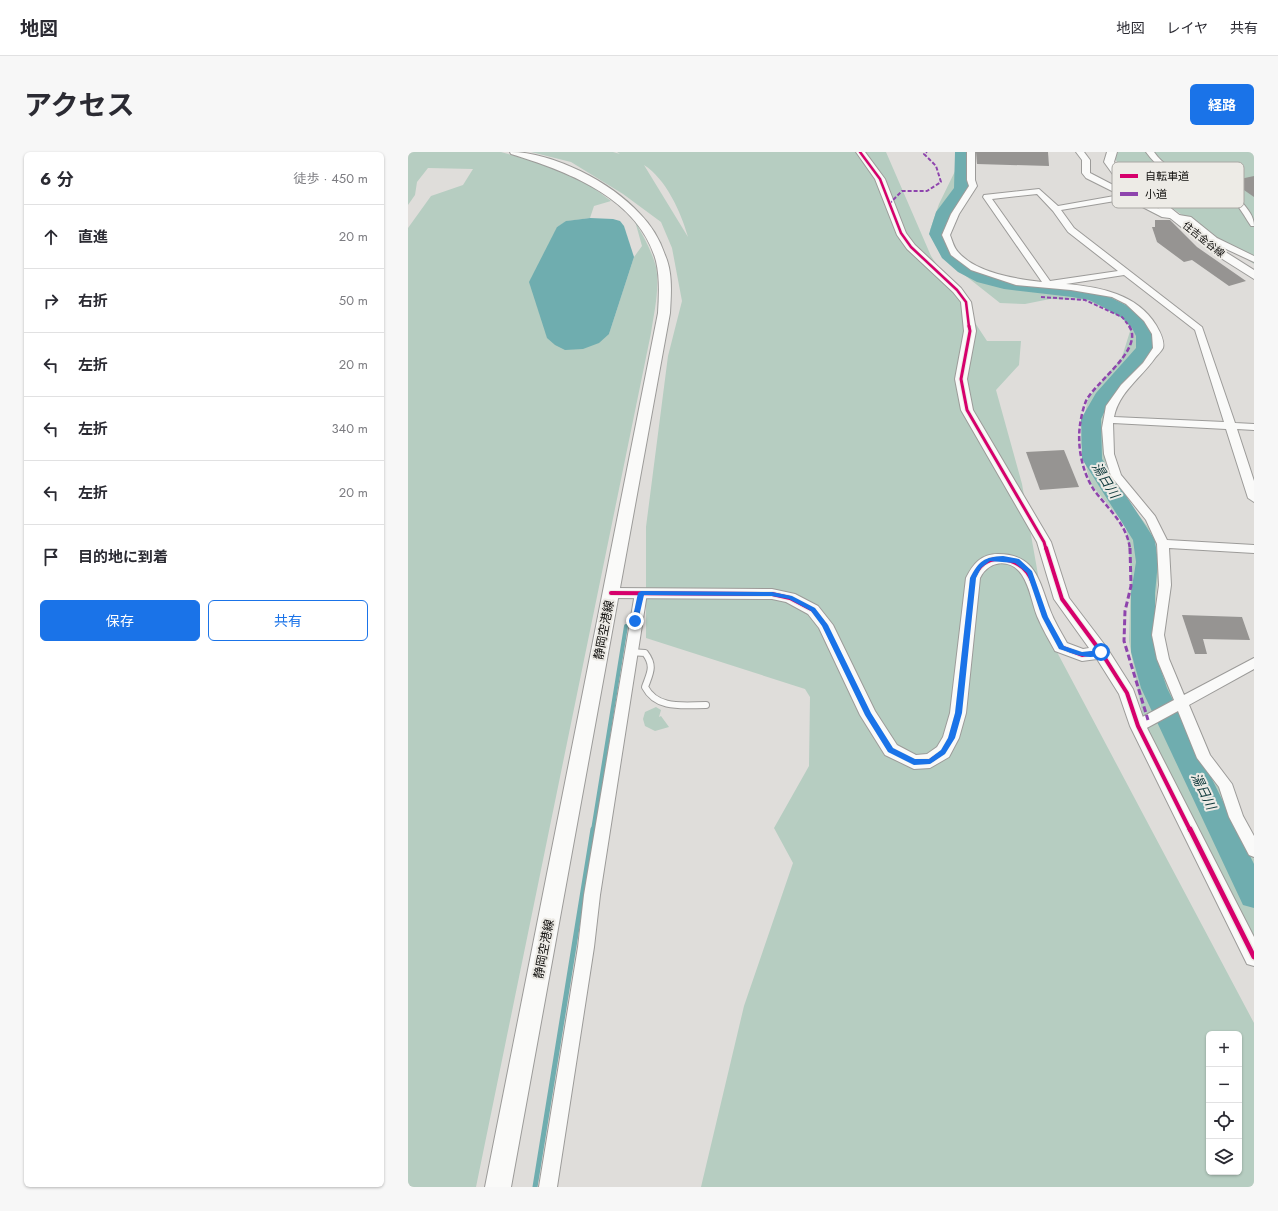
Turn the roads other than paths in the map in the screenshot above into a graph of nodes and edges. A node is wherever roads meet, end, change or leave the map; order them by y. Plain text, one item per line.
1 (515, 152) edge
2 (860, 152) edge
3 (971, 152) edge
4 (1080, 152) edge
5 (1112, 152) edge
6 (1150, 152) edge
7 (1156, 162) edge
8 (1112, 166) edge
9 (1112, 188) edge
10 (1112, 199) edge
11 (1153, 208) edge
12 (1164, 208) edge
13 (1241, 208) edge
14 (1056, 209) junction
15 (1174, 215) junction
16 (1254, 224) edge
17 (1254, 259) edge
18 (1126, 272) junction
19 (1254, 275) edge
20 (1048, 284) junction
21 (1108, 420) junction
22 (1230, 426) junction
23 (1254, 427) edge
24 (1254, 498) edge
25 (1163, 544) junction
26 (1254, 549) edge
27 (611, 593) junction
28 (641, 593) junction
29 (630, 652) junction
30 (1101, 652) junction
31 (1254, 663) edge
32 (1182, 702) junction
33 (706, 705) dead end
34 (1138, 726) junction
35 (1254, 850) edge
36 (1254, 957) edge
37 (498, 1187) edge
38 (548, 1187) edge

1 - 27 main road, 静岡空港線
2 - 30 street
3 - 20 street
4 - 9 street
5 - 8 main road, 住吉金谷線
6 - 7 street
10 - 14 street
11 - 15 street
12 - 15 main road, 住吉金谷線
13 - 16 street
14 - 18 street
14 - 20 street
15 - 17 street
15 - 19 main road, 住吉金谷線
18 - 20 street
18 - 22 street
20 - 21 street
21 - 22 street
21 - 25 street
22 - 23 street
22 - 24 street
25 - 26 street
25 - 32 street
27 - 28 street
27 - 37 main road, 静岡空港線
28 - 29 street
28 - 30 street
29 - 33 lane
29 - 38 street
30 - 34 street
31 - 32 street
32 - 34 street
32 - 35 street
34 - 36 street

